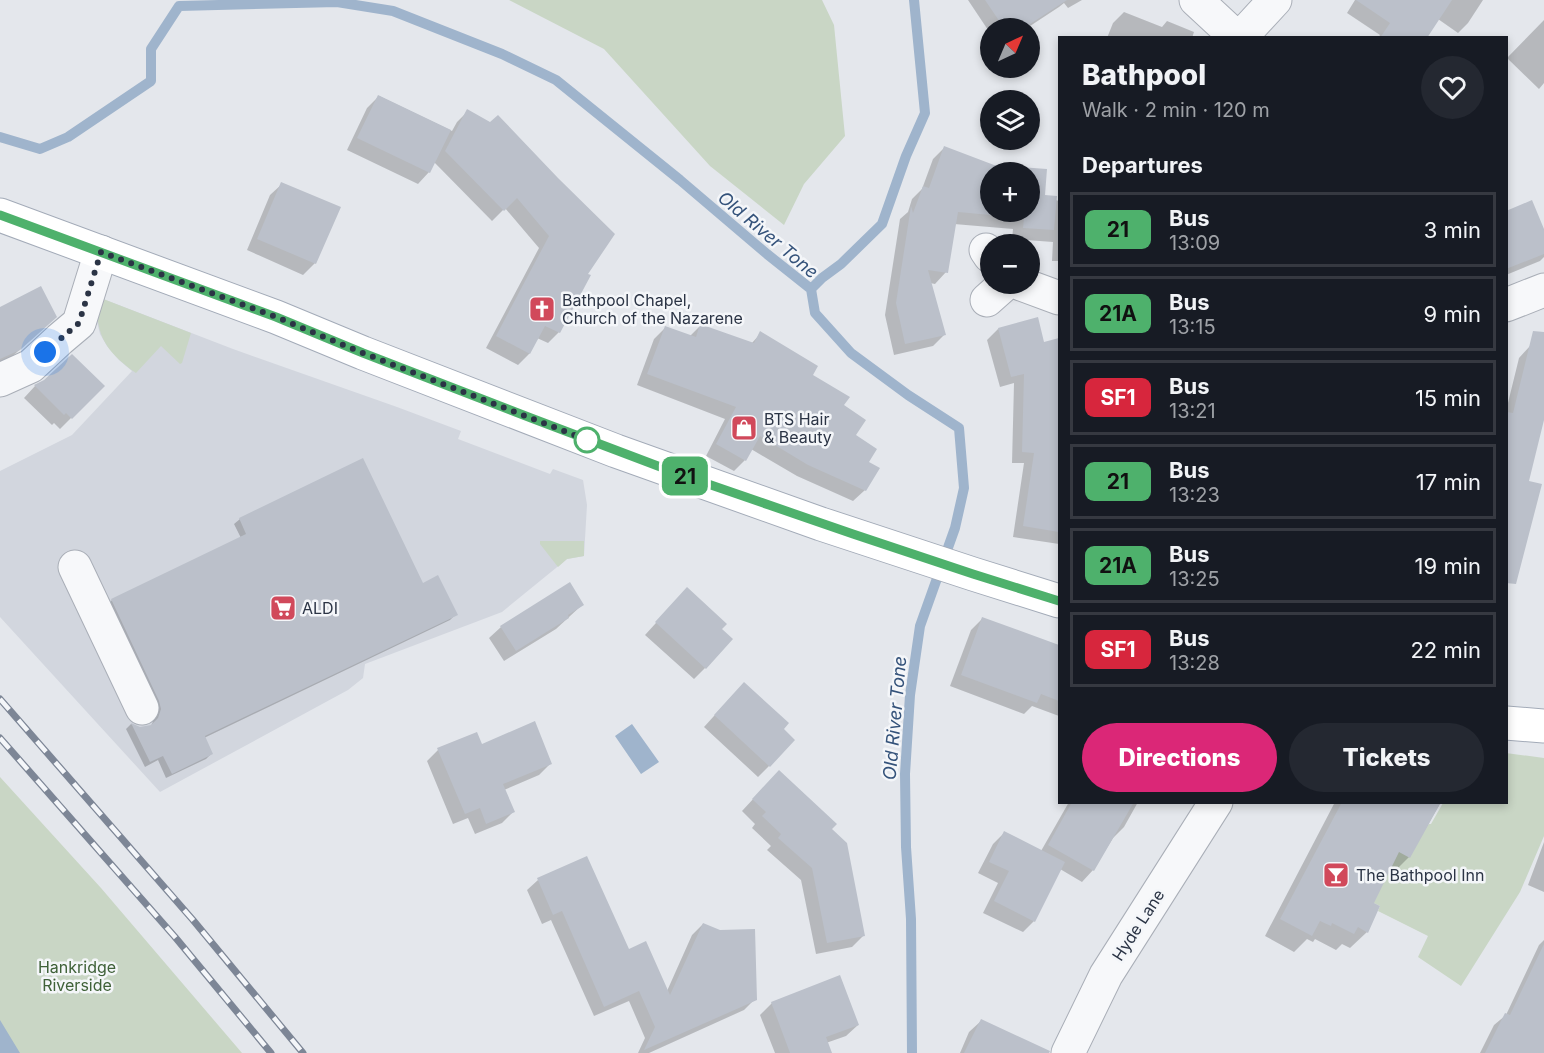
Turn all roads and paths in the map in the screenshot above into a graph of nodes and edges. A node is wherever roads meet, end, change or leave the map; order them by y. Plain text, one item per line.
1 (1196, 0) edge
2 (1275, 0) edge
3 (1237, 36) edge
4 (1241, 36) edge
5 (0, 215) edge
6 (101, 252) junction
7 (1544, 290) edge
8 (1040, 291) edge
9 (1058, 298) edge
10 (1508, 304) edge
11 (0, 380) edge
12 (75, 567) dead end
13 (1058, 601) edge
14 (142, 708) dead end
15 (1508, 723) edge
16 (1544, 726) edge
17 (1215, 804) edge
18 (1068, 1053) edge

1 - 3 street
2 - 4 street
5 - 6 main road
6 - 11 street
6 - 13 main road
7 - 10 street
8 - 9 street
12 - 14 street
15 - 16 main road
17 - 18 street, Hyde Lane

